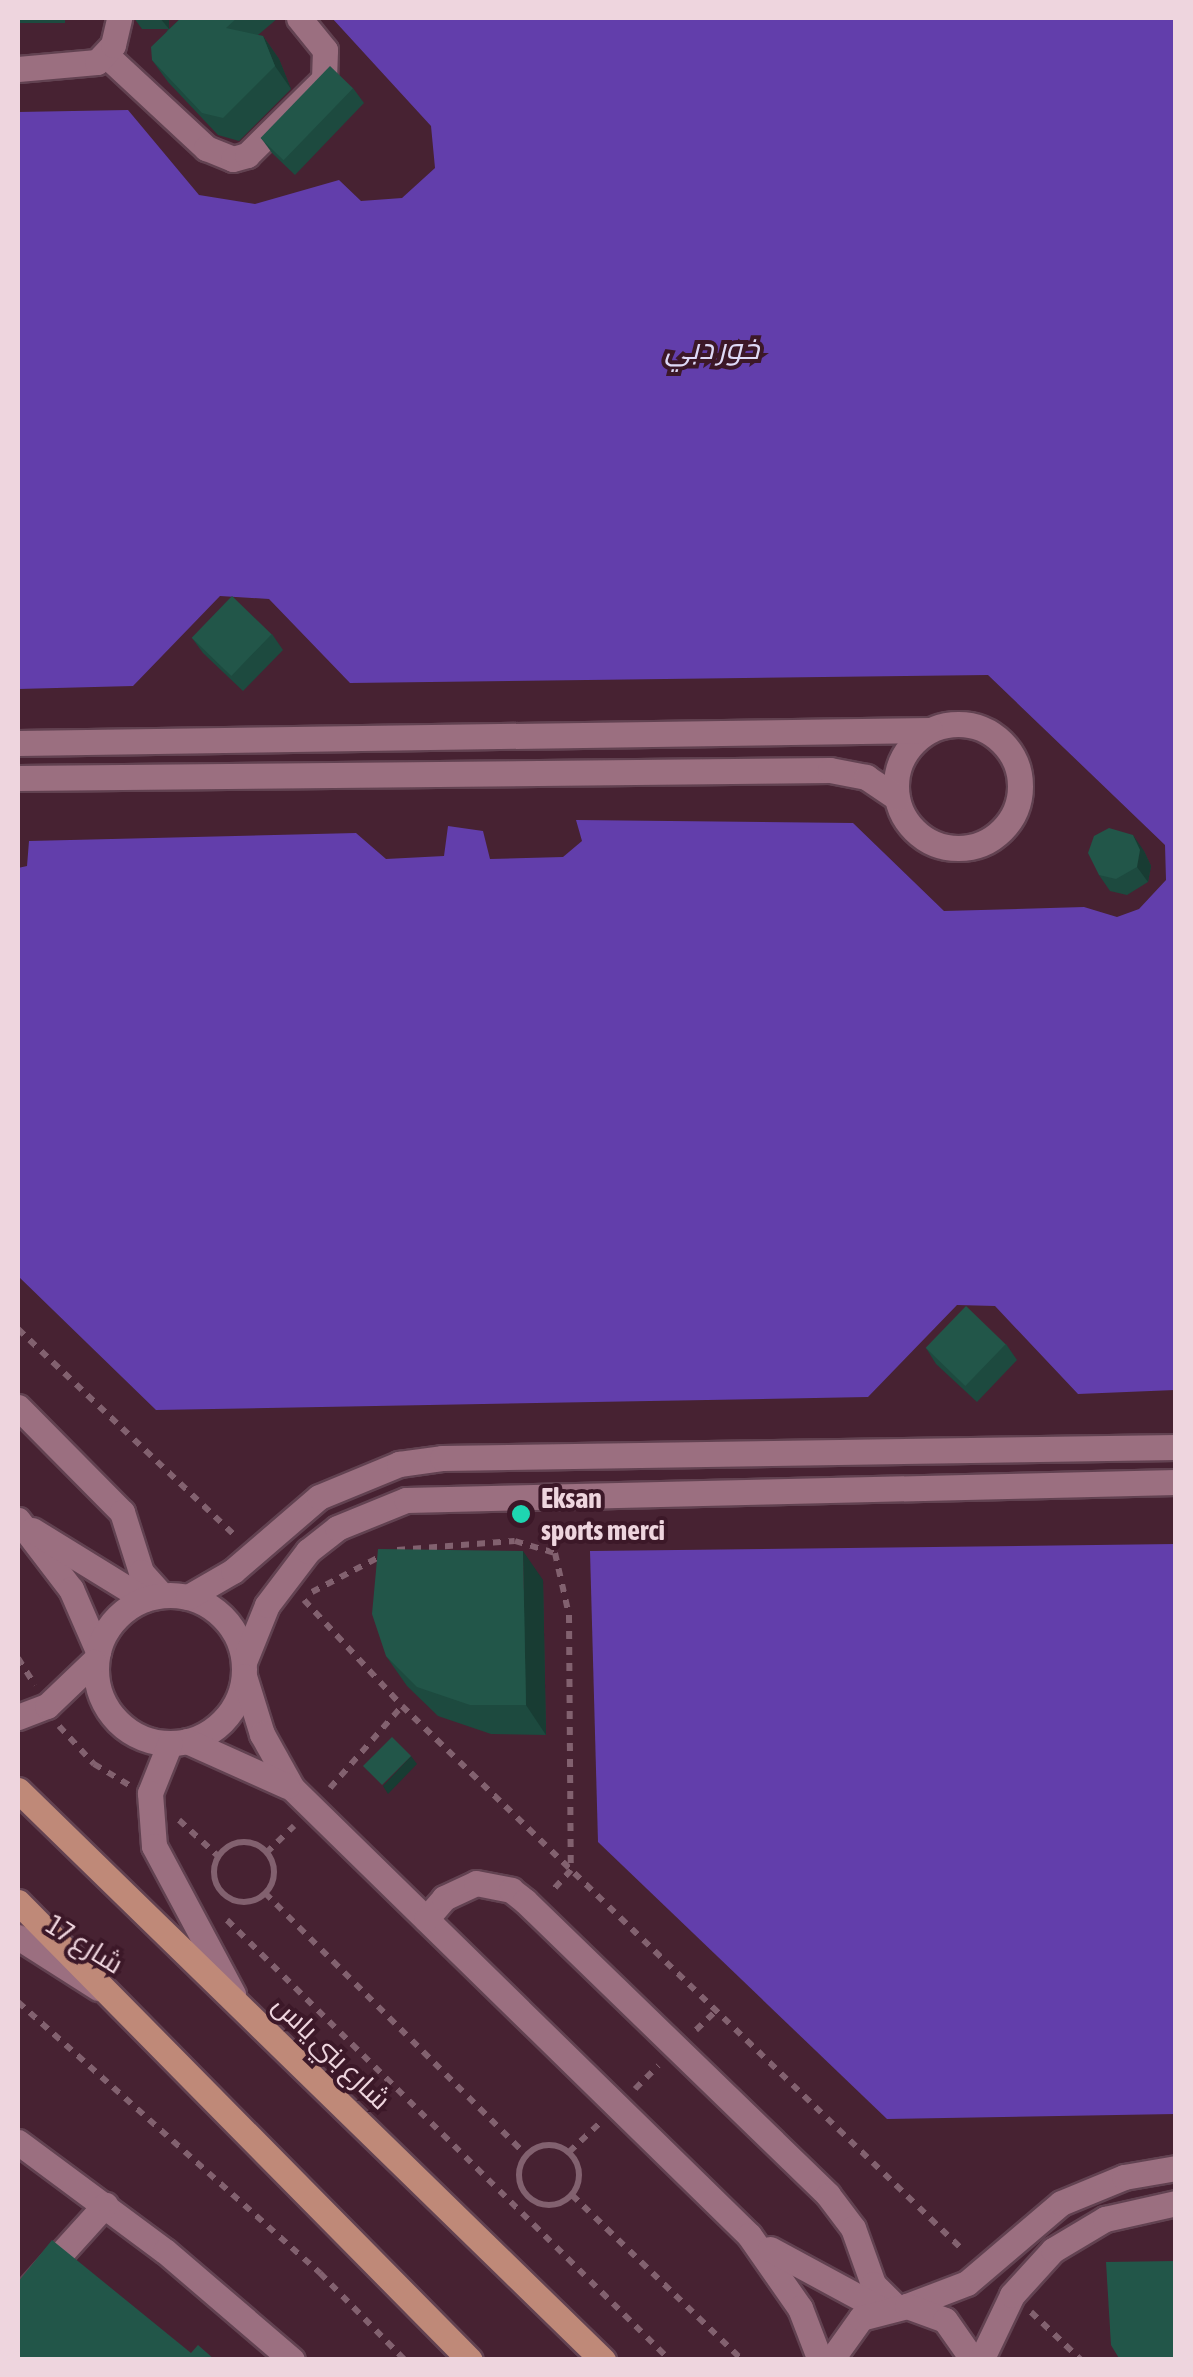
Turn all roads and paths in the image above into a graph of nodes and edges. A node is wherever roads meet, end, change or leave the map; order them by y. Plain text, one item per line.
1 (119, 18) edge
2 (299, 18) edge
3 (106, 54) junction
4 (18, 69) edge
5 (930, 730) junction
6 (246, 739) junction
7 (18, 742) edge
8 (248, 776) junction
9 (18, 778) edge
10 (896, 798) junction
11 (18, 1329) edge
12 (18, 1407) edge
13 (1176, 1447) edge
14 (983, 1450) junction
15 (1176, 1482) edge
16 (983, 1484) junction
17 (20, 1522) edge
18 (254, 1554) junction
19 (293, 1588) junction
20 (165, 1597) junction
21 (95, 1657) junction
22 (18, 1658) edge
23 (244, 1669) junction
24 (47, 1706) junction
25 (402, 1706) junction
26 (18, 1717) edge
27 (179, 1742) junction
28 (292, 1788) junction
29 (18, 1790) edge
30 (150, 1793) junction
31 (312, 1808) junction
32 (266, 1853) junction
33 (218, 1856) junction
34 (571, 1870) junction
35 (266, 1893) junction
36 (225, 1896) junction
37 (18, 1902) edge
38 (534, 1910) junction
39 (426, 1919) junction
40 (18, 1938) edge
41 (18, 2002) edge
42 (122, 2002) junction
43 (238, 2002) junction
44 (716, 2011) junction
45 (676, 2048) junction
46 (617, 2106) junction
47 (18, 2142) edge
48 (569, 2152) junction
49 (526, 2155) junction
50 (1176, 2168) edge
51 (572, 2195) junction
52 (1176, 2202) edge
53 (105, 2205) junction
54 (749, 2235) junction
55 (983, 2269) junction
56 (1012, 2294) junction
57 (18, 2301) edge
58 (894, 2307) junction
59 (292, 2360) edge
60 (405, 2360) edge
61 (470, 2360) edge
62 (602, 2360) edge
63 (670, 2360) edge
64 (742, 2360) edge
65 (820, 2360) edge
66 (831, 2360) edge
67 (977, 2360) edge
68 (1080, 2360) edge

1 - 3 street
2 - 3 street
3 - 4 street
5 - 6 street
5 - 10 street
5 - 10 street
6 - 7 street
6 - 8 street
8 - 9 street
8 - 10 street
11 - 18 path
12 - 20 street
13 - 14 street
14 - 16 street
14 - 18 street
15 - 16 street
16 - 19 street
17 - 20 street
17 - 21 street
18 - 20 street
19 - 23 street
19 - 25 path
19 - 34 path
20 - 21 street
20 - 23 street
21 - 24 street
21 - 27 street
22 - 24 path
23 - 27 street
23 - 28 street
24 - 26 street
24 - 30 path
25 - 31 path
25 - 34 path
27 - 28 street
27 - 30 street
28 - 31 street
29 - 43 main road, شارع بني ياس
30 - 33 path
30 - 43 street
31 - 32 path
31 - 39 street
32 - 33 path
32 - 35 path
33 - 36 path
34 - 38 path
34 - 44 path
35 - 36 path
35 - 49 path
36 - 63 path
37 - 42 main road
38 - 39 street
38 - 45 street
39 - 46 street
40 - 42 street, شارع 17
41 - 60 path
42 - 61 main road
43 - 62 main road, شارع بني ياس
44 - 45 path
44 - 55 path
45 - 46 path
45 - 58 street
46 - 48 path
46 - 54 street
47 - 53 street
48 - 49 path
48 - 51 path
49 - 51 path
50 - 55 street
51 - 64 path
52 - 56 street
53 - 57 street
53 - 59 street
54 - 58 street
54 - 65 street
55 - 58 street
56 - 67 street
56 - 68 path
58 - 66 street
58 - 67 street

